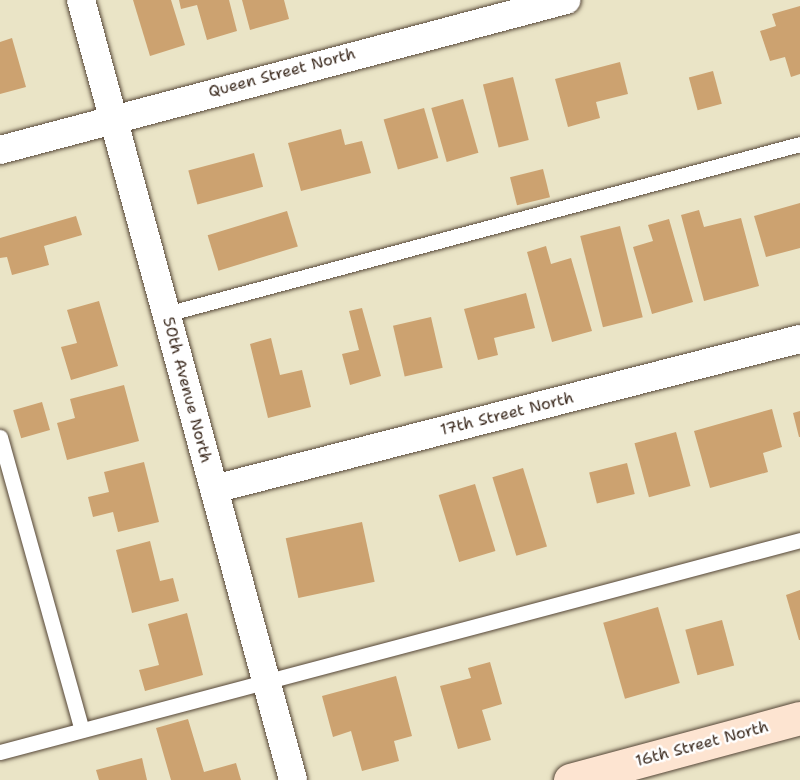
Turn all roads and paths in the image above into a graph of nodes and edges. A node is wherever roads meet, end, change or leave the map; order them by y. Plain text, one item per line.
1 (81, 0) edge
2 (566, 0) edge
3 (113, 117) junction
4 (800, 144) edge
5 (0, 150) edge
6 (166, 314) junction
7 (800, 339) edge
8 (0, 437) edge
9 (214, 489) junction
10 (800, 540) edge
11 (266, 679) junction
12 (800, 718) edge
13 (82, 730) junction
14 (0, 752) edge
15 (293, 780) edge
16 (570, 780) edge

1 - 3 street, 50th Avenue North
2 - 3 street, Queen Street North
3 - 5 street, Queen Street North
3 - 6 street, 50th Avenue North
4 - 6 lane
6 - 9 street, 50th Avenue North
7 - 9 street, 17th Street North
8 - 13 lane
9 - 11 street, 50th Avenue North
10 - 11 lane
11 - 13 lane
11 - 15 street, 50th Avenue North
12 - 16 street, 16th Street North
13 - 14 lane

